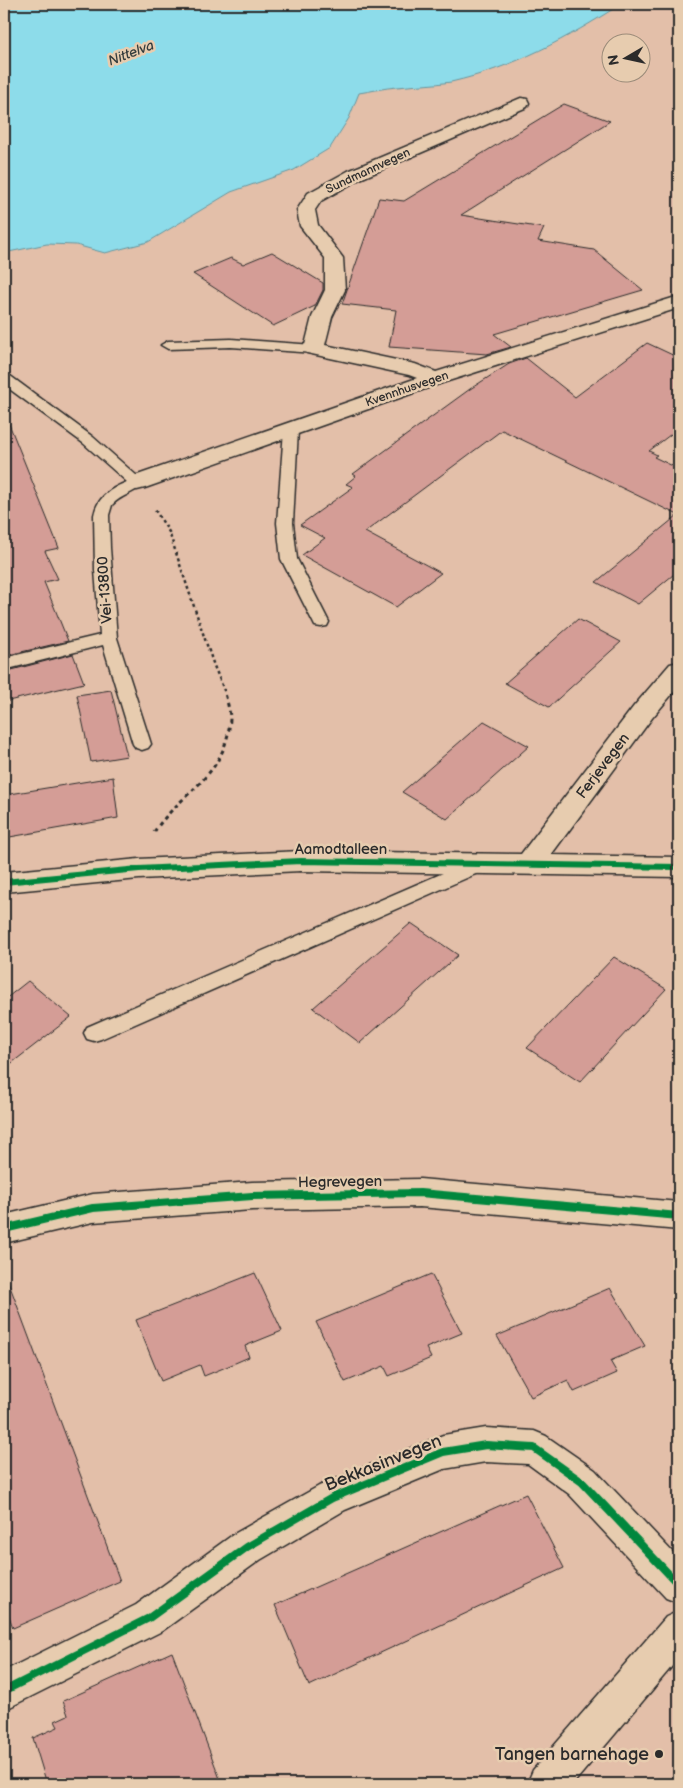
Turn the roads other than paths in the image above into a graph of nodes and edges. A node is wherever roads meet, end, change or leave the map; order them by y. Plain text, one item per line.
1 (522, 103) dead end
2 (679, 302) edge
3 (168, 345) dead end
4 (314, 350) junction
5 (4, 378) edge
6 (435, 379) junction
7 (291, 430) junction
8 (137, 483) junction
9 (321, 622) dead end
10 (108, 638) junction
11 (4, 664) edge
12 (679, 670) edge
13 (142, 744) dead end
14 (482, 863) junction
15 (529, 864) junction
16 (679, 866) edge
17 (4, 882) edge
18 (94, 1033) dead end
19 (679, 1216) edge
20 (4, 1229) edge
21 (679, 1585) edge
22 (679, 1630) edge
23 (4, 1691) edge
24 (547, 1784) edge

1 - 4 street, Sundmannvegen
2 - 6 street, Kvennhusvegen
3 - 4 lane
4 - 6 street
5 - 8 lane
6 - 7 street, Kvennhusvegen
7 - 8 street, Kvennhusvegen
7 - 9 lane
8 - 10 lane, Vei-13800
10 - 11 lane, Vei-13800
10 - 13 lane
12 - 15 street, Ferjevegen
14 - 15 street, Aamodtalleen
14 - 17 street, Aamodtalleen
14 - 18 lane
15 - 16 street, Aamodtalleen
19 - 20 street, Hegrevegen
21 - 23 street, Bekkasinvegen
22 - 24 street

